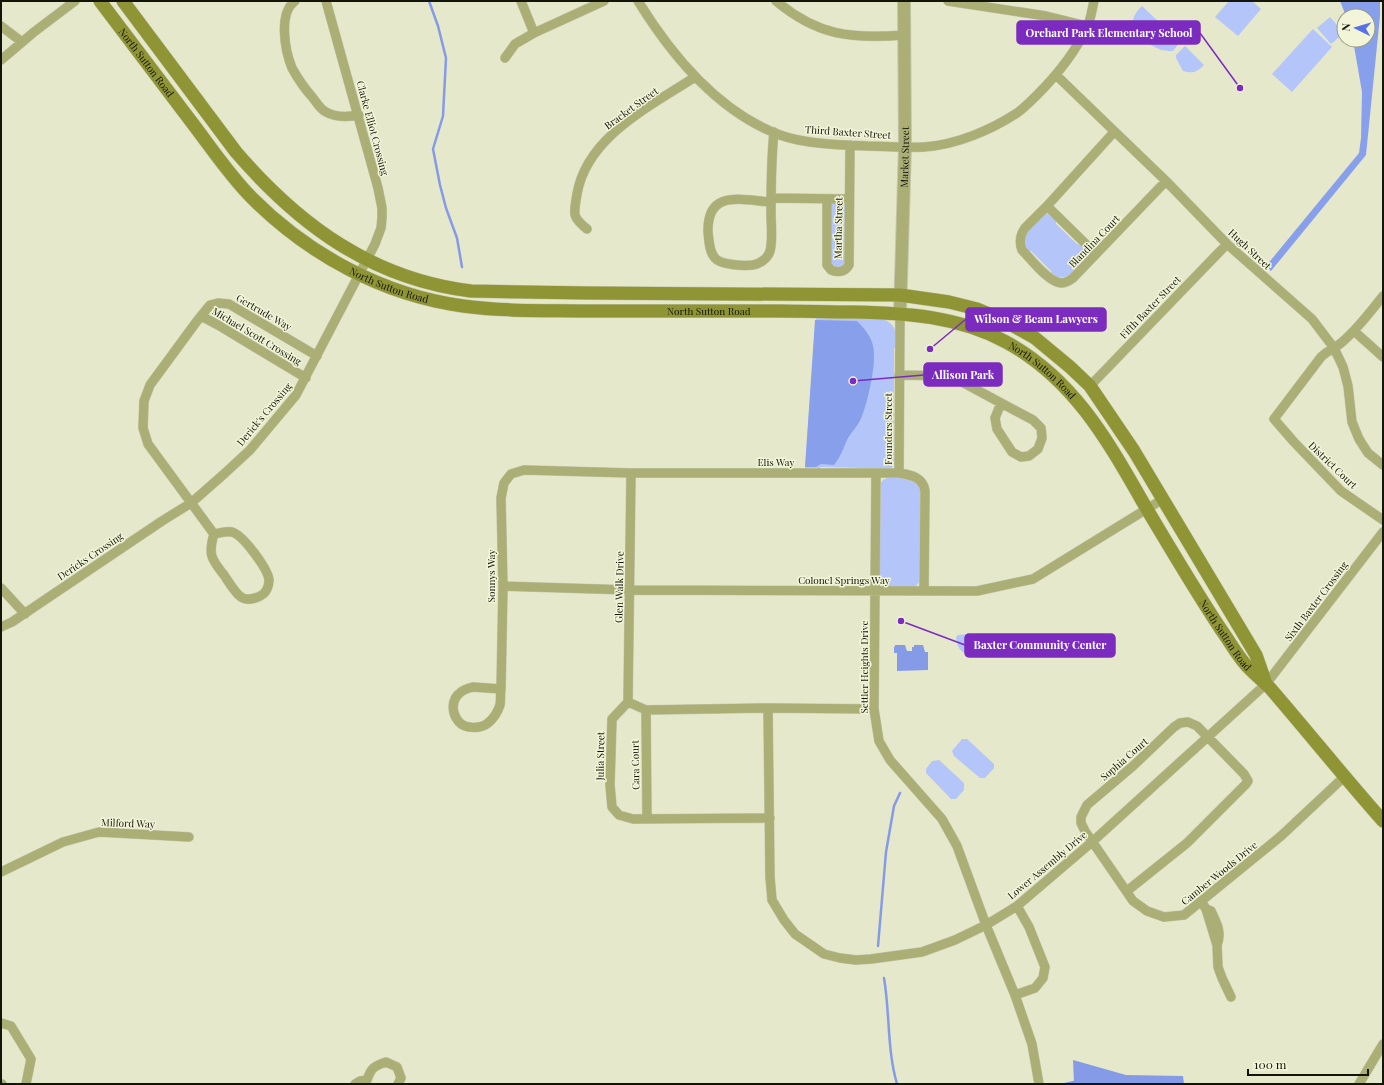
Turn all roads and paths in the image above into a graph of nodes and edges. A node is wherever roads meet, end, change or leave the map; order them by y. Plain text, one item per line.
1 (75, 1) edge
2 (100, 1) edge
3 (123, 1) edge
4 (295, 1) edge
5 (326, 1) edge
6 (521, 1) edge
7 (604, 1) edge
8 (638, 1) edge
9 (776, 1) edge
10 (904, 1) edge
11 (948, 1) edge
12 (1094, 1) edge
13 (1, 26) edge
14 (1088, 26) junction
15 (534, 34) junction
16 (904, 35) junction
17 (22, 42) junction
18 (505, 58) dead end
19 (1, 60) edge
20 (1056, 76) junction
21 (695, 77) junction
22 (359, 115) junction
23 (774, 132) junction
24 (1114, 132) junction
25 (850, 145) junction
26 (905, 146) junction
27 (1166, 181) junction
28 (827, 199) junction
29 (771, 200) junction
30 (849, 200) junction
31 (1047, 206) junction
32 (587, 229) dead end
33 (1227, 244) junction
34 (1096, 254) junction
35 (366, 260) junction
36 (359, 275) junction
37 (900, 295) junction
38 (1383, 296) edge
39 (900, 313) junction
40 (201, 316) junction
41 (1354, 331) junction
42 (1334, 348) junction
43 (317, 356) junction
44 (1383, 357) edge
45 (899, 375) junction
46 (306, 378) junction
47 (1090, 386) junction
48 (1001, 403) junction
49 (1383, 465) edge
50 (519, 472) joint
51 (631, 473) junction
52 (899, 473) junction
53 (876, 474) junction
54 (1163, 500) junction
55 (191, 502) junction
56 (1147, 509) junction
57 (1383, 520) edge
58 (1383, 532) edge
59 (214, 534) junction
60 (503, 586) junction
61 (1, 588) edge
62 (630, 590) junction
63 (924, 591) junction
64 (875, 592) junction
65 (25, 614) junction
66 (1, 628) edge
67 (1266, 684) junction
68 (501, 689) junction
69 (628, 702) junction
70 (768, 708) junction
71 (874, 709) junction
72 (646, 710) junction
73 (1207, 737) junction
74 (1344, 777) junction
75 (770, 818) junction
76 (647, 819) junction
77 (1383, 821) edge
78 (189, 837) dead end
79 (1092, 842) junction
80 (1, 872) edge
81 (1127, 891) junction
82 (1203, 905) junction
83 (1017, 906) junction
84 (986, 925) junction
85 (1015, 995) junction
86 (1231, 997) dead end
87 (1, 1023) edge
88 (1383, 1044) edge
89 (369, 1082) edge
90 (26, 1084) edge
91 (355, 1084) edge
92 (398, 1084) edge
93 (1039, 1084) edge
94 (1359, 1084) edge

1 - 17 street
2 - 36 main road, North Sutton Road
3 - 35 main road, North Sutton Road
4 - 22 street
5 - 22 street, Clarke Elliot Crossing
6 - 15 street
7 - 15 street
8 - 21 street, Third Baxter Street
9 - 16 street
10 - 16 street, Market Street
11 - 14 street
12 - 14 street, Third Baxter Street
13 - 17 street
14 - 20 street, Third Baxter Street
15 - 18 street
16 - 26 street, Market Street
17 - 19 street
20 - 24 street, Hugh Street
20 - 26 street, Third Baxter Street
21 - 23 street, Third Baxter Street
21 - 32 street, Bracket Street
22 - 35 street, Clarke Elliot Crossing
23 - 25 street, Third Baxter Street
23 - 29 street
24 - 27 street, Hugh Street
24 - 31 street, Blandina Court
25 - 26 street, Third Baxter Street
25 - 30 street, Martha Street
26 - 37 street, Market Street
27 - 33 street, Hugh Street
27 - 34 street, Blandina Court
28 - 29 street, Martha Street
28 - 30 street, Martha Street
28 - 30 street, Martha Street
29 - 29 street
31 - 34 street
31 - 34 street, Blandina Court
33 - 42 street, Hugh Street
33 - 47 street, Fifth Baxter Street
35 - 36 street, Derick's Crossing
35 - 37 main road, North Sutton Road
36 - 39 main road, North Sutton Road
36 - 43 street, Derick's Crossing
37 - 39 street, Market Street
37 - 47 main road, North Sutton Road
38 - 41 street
39 - 45 street, Founders Street
39 - 56 main road, North Sutton Road
40 - 43 street, Gertrude Way
40 - 46 street, Michael Scott Crossing
40 - 55 street, Michael Scott Crossing
41 - 42 street
41 - 44 street
42 - 49 street, Hugh Street
42 - 57 street, District Court
43 - 46 street, Derick's Crossing
45 - 48 street
45 - 52 street, Founders Street
46 - 55 street, Derick's Crossing
47 - 54 main road, North Sutton Road
48 - 48 street
50 - 51 street, Elis Way
50 - 60 street, Sonnys Way
51 - 53 street, Elis Way
51 - 62 street, Glen Walk Drive
52 - 53 street, Elis Way
52 - 63 street, Elis Way
53 - 64 street, Settler Heights Drive
54 - 56 street, Colonel Springs Way
54 - 67 main road, North Sutton Road
55 - 59 street, Michael Scott Crossing
55 - 65 street, Dericks Crossing
56 - 63 street, Colonel Springs Way
56 - 67 main road, North Sutton Road
58 - 67 street, Sixth Baxter Crossing
59 - 59 street
60 - 62 street, Colonel Springs Way
60 - 68 street, Sonnys Way
61 - 65 street
62 - 64 street, Colonel Springs Way
62 - 69 street, Glen Walk Drive
63 - 64 street, Colonel Springs Way
64 - 71 street, Settler Heights Drive
65 - 66 street, Dericks Crossing
67 - 73 street, Lower Assembly Drive
67 - 74 main road, North Sutton Road
68 - 68 street, Sonnys Way
69 - 72 street
69 - 76 street, Julia Street
70 - 71 street
70 - 72 street
70 - 75 street, Lower Assembly Drive
71 - 84 street, Settler Heights Drive
72 - 76 street, Cara Court
73 - 79 street, Lower Assembly Drive
73 - 79 street, Sophia Court
73 - 81 street, Sophia Court
74 - 77 main road, North Sutton Road
74 - 82 street, Camber Woods Drive
75 - 76 street, Julia Street
75 - 84 street, Lower Assembly Drive
78 - 80 street, Milford Way
79 - 81 street, Camber Woods Drive
79 - 83 street, Lower Assembly Drive
81 - 82 street, Camber Woods Drive
82 - 86 street
83 - 84 street, Lower Assembly Drive
83 - 85 street
84 - 85 street, Settler Heights Drive
85 - 93 street
87 - 90 street
88 - 94 street
89 - 91 street
89 - 92 street

